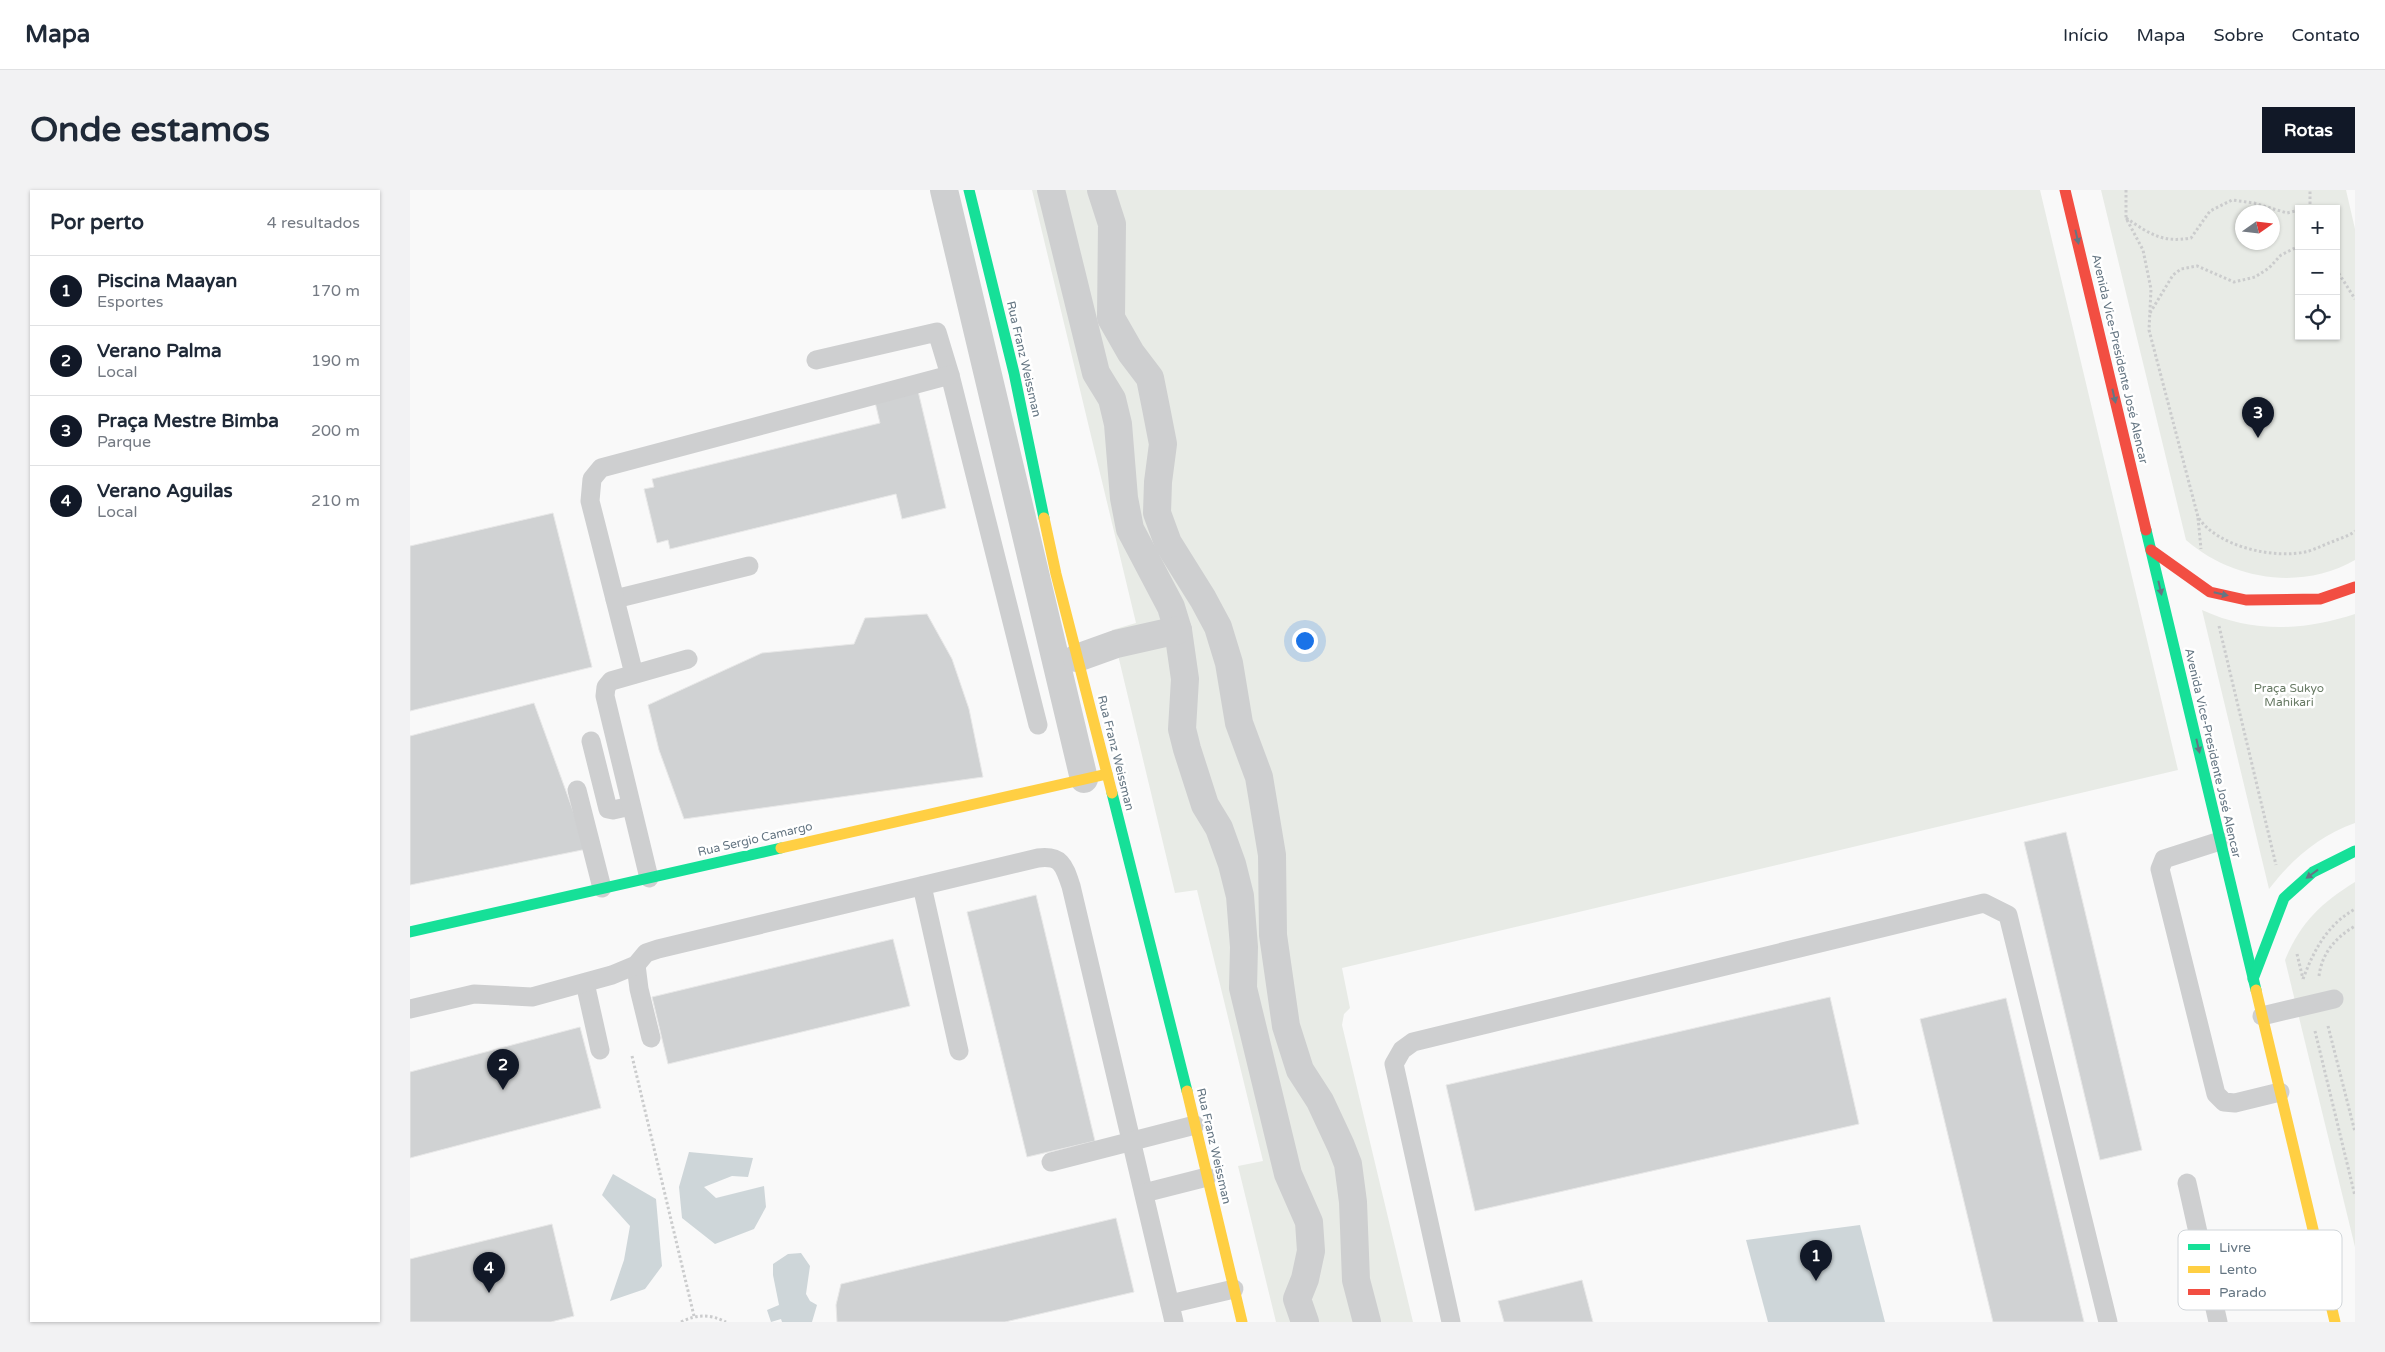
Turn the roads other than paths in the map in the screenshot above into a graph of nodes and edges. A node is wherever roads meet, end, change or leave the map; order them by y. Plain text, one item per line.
1 (944, 190) edge
2 (969, 190) edge
3 (1051, 190) edge
4 (1101, 190) edge
5 (2065, 190) edge
6 (816, 360) dead end
7 (950, 375) junction
8 (2151, 550) junction
9 (749, 566) dead end
10 (2355, 587) edge
11 (615, 599) junction
12 (1178, 630) junction
13 (1077, 658) junction
14 (688, 660) dead end
15 (634, 674) junction
16 (1038, 725) dead end
17 (590, 740) dead end
18 (1095, 776) junction
19 (577, 790) dead end
20 (631, 806) junction
21 (2220, 842) junction
22 (2355, 851) edge
23 (649, 878) junction
24 (922, 886) junction
25 (602, 888) junction
26 (410, 932) edge
27 (636, 965) junction
28 (2253, 979) junction
29 (584, 982) junction
30 (2334, 999) dead end
31 (410, 1009) edge
32 (2262, 1016) junction
33 (651, 1038) dead end
34 (600, 1050) dead end
35 (959, 1051) dead end
36 (2280, 1092) junction
37 (1195, 1125) junction
38 (1132, 1142) junction
39 (1051, 1162) dead end
40 (1207, 1177) junction
41 (2187, 1183) dead end
42 (1144, 1192) junction
43 (2197, 1230) edge
44 (2313, 1230) edge
45 (1234, 1289) junction
46 (1172, 1313) edge
47 (1242, 1322) edge
48 (1305, 1322) edge
49 (1367, 1322) edge
50 (1451, 1322) edge
51 (2108, 1322) edge

1 - 18 street
2 - 13 street, Rua Franz Weissman
3 - 12 street
4 - 49 street
5 -> 8 street, Avenida Vice-Presidente José Alencar
6 - 7 lane
7 - 11 lane
7 - 16 lane
8 -> 10 street
8 -> 21 street, Avenida Vice-Presidente José Alencar
9 - 11 lane
11 - 15 lane
12 - 13 street
12 - 48 street
13 - 18 street, Rua Franz Weissman
14 - 15 lane
15 - 20 lane
17 - 20 lane
18 - 23 street, Rua Sergio Camargo
18 - 37 street, Rua Franz Weissman
19 - 25 lane
20 - 23 lane
21 - 28 street, Avenida Vice-Presidente José Alencar
21 - 36 lane
22 -> 28 street
23 - 25 street, Rua Sergio Camargo
24 - 27 lane
24 - 35 lane
24 - 38 lane
25 - 26 street, Rua Sergio Camargo
27 - 29 lane
27 - 33 lane
28 - 32 street, Avenida Vice-Presidente José Alencar
29 - 31 lane
29 - 34 lane
30 - 32 lane
32 - 36 street, Avenida Vice-Presidente José Alencar
36 - 44 street, Avenida Vice-Presidente José Alencar
37 - 38 lane
37 - 40 street, Rua Franz Weissman
38 - 39 lane
38 - 42 lane
40 - 42 lane
40 - 45 street, Rua Franz Weissman
41 - 43 lane
42 - 46 lane
45 - 46 lane
45 - 47 street, Rua Franz Weissman
50 - 51 lane

